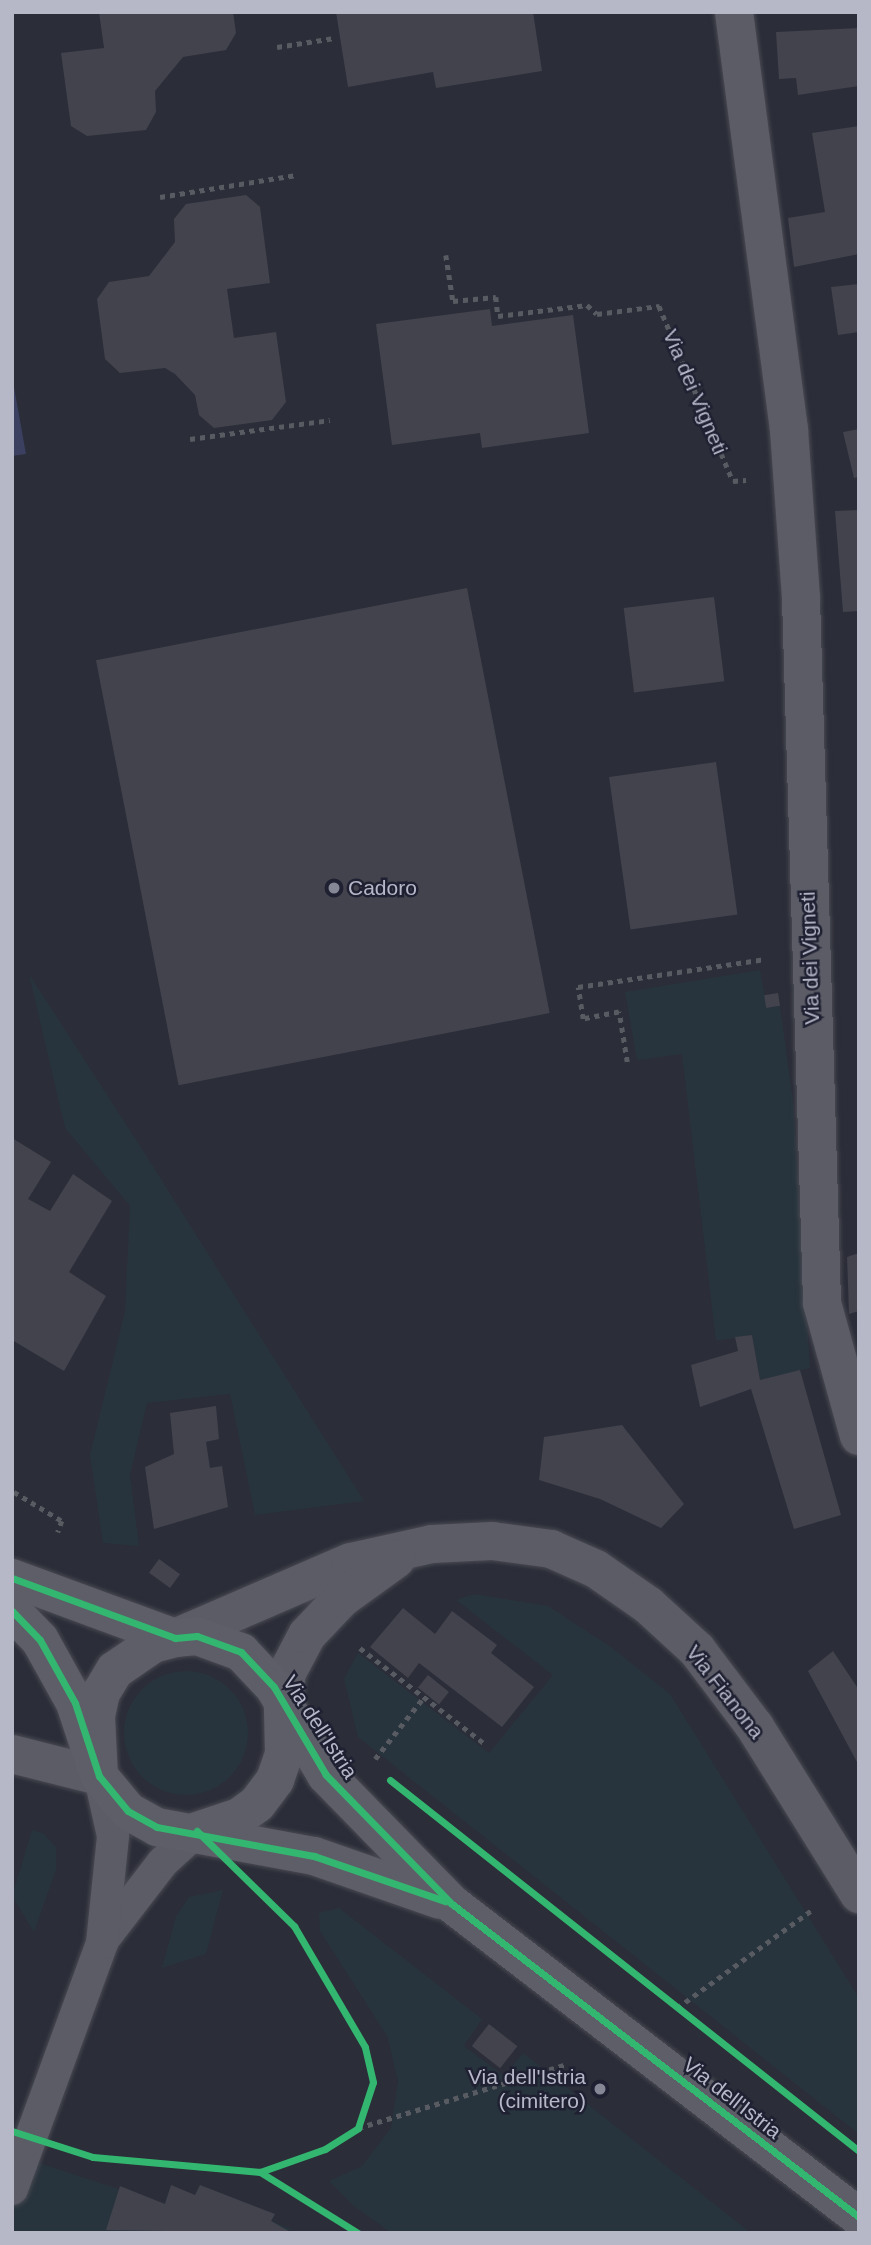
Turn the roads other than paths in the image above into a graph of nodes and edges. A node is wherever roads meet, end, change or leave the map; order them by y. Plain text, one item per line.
1 (734, 12) edge
2 (845, 1339) edge
3 (859, 1436) edge
4 (412, 1548) junction
5 (12, 1578) edge
6 (12, 1611) edge
7 (174, 1638) junction
8 (284, 1709) junction
9 (12, 1754) edge
10 (99, 1776) junction
11 (197, 1831) junction
12 (859, 1894) edge
13 (452, 1904) junction
14 (102, 1943) junction
15 (12, 2189) edge
16 (859, 2217) edge

1 - 2 street, Via dei Vigneti
2 - 3 street, Via dei Vigneti
4 - 7 street, Via Fianona
4 - 8 street
4 - 12 street, Via Fianona
5 - 7 main road, Via dell'Istria
6 - 10 main road, Via dell'Istria
7 - 8 main road, Via dell'Istria
7 - 10 main road, Via dell'Istria
8 - 11 main road, Via dell'Istria
8 - 13 main road, Via dell'Istria
9 - 10 street
10 - 11 main road, Via dell'Istria
10 - 14 lane
11 - 13 main road, Via dell'Istria
11 - 14 lane
13 - 16 main road, Via dell'Istria
14 - 15 lane

